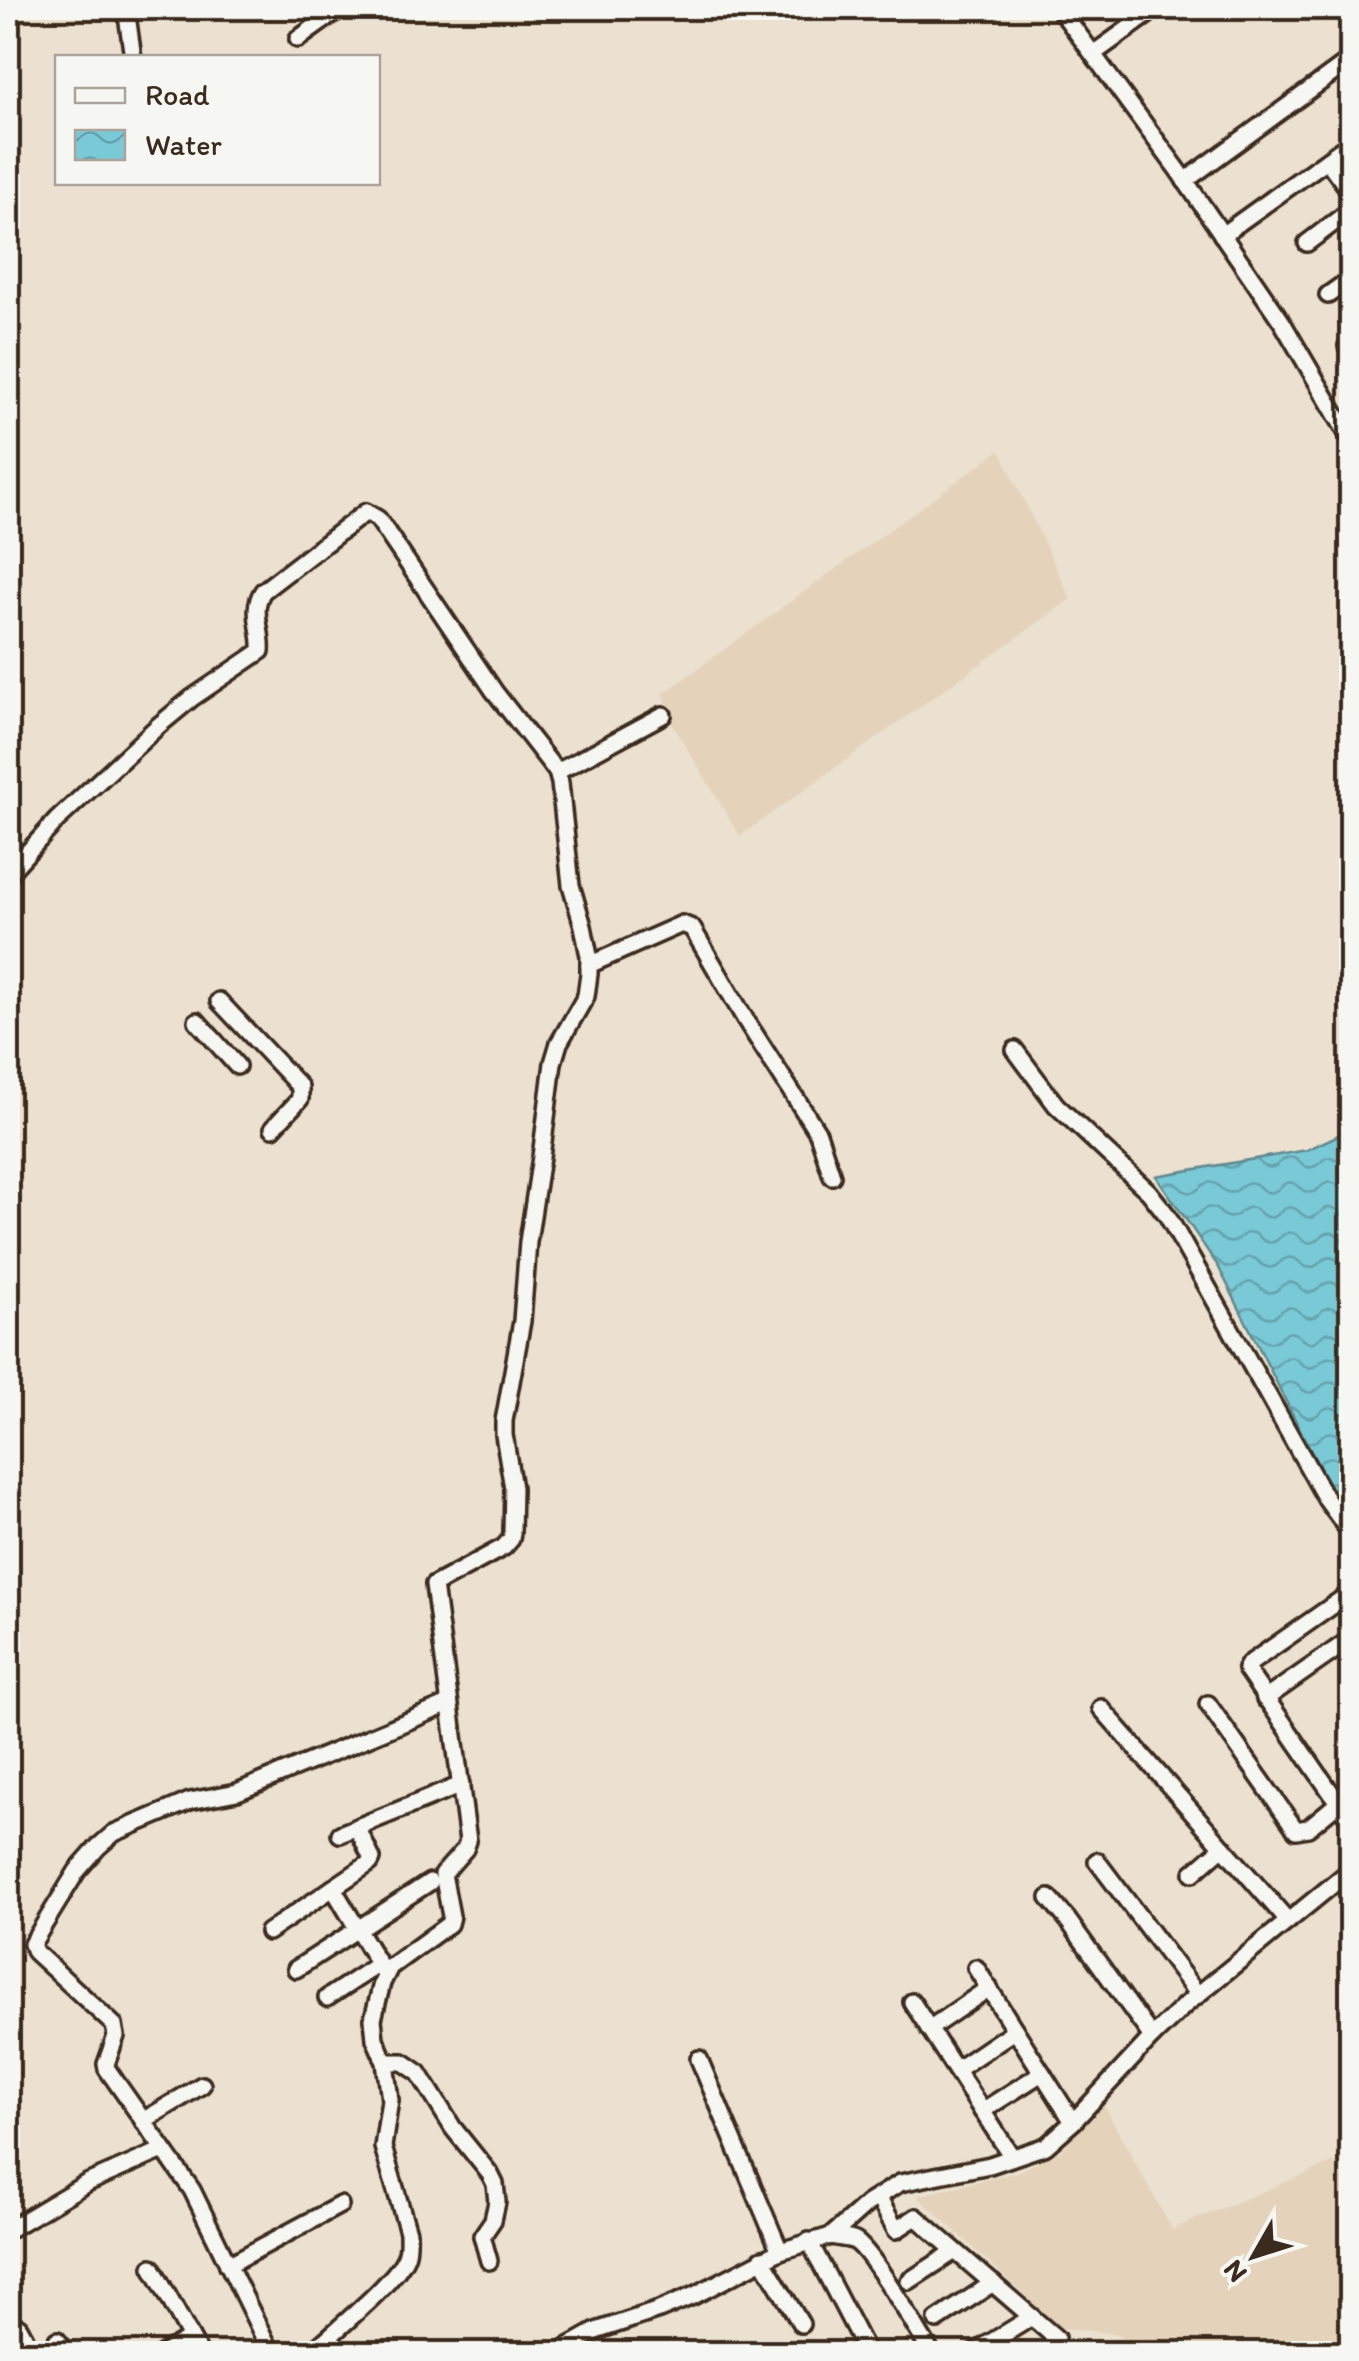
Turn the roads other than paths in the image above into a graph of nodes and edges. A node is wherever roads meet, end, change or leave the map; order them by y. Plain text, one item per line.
1 (126, 8) edge
2 (341, 8) edge
3 (1058, 8) edge
4 (1157, 8) edge
5 (298, 39) dead end
6 (1094, 54) junction
7 (132, 55) edge
8 (1352, 60) edge
9 (1352, 142) edge
10 (1327, 160) junction
11 (1186, 181) junction
12 (1352, 194) edge
13 (1352, 209) edge
14 (1222, 234) junction
15 (1307, 243) dead end
16 (1352, 278) edge
17 (1328, 295) dead end
18 (1352, 442) edge
19 (663, 715) dead end
20 (556, 772) junction
21 (8, 874) edge
22 (589, 965) junction
23 (219, 1000) dead end
24 (197, 1021) dead end
25 (1015, 1050) dead end
26 (236, 1066) dead end
27 (273, 1128) dead end
28 (832, 1176) dead end
29 (1352, 1536) edge
30 (1351, 1594) edge
31 (1352, 1638) edge
32 (1265, 1699) junction
33 (449, 1704) junction
34 (1208, 1704) dead end
35 (1101, 1708) dead end
36 (461, 1785) junction
37 (1338, 1804) junction
38 (1352, 1823) edge
39 (357, 1827) junction
40 (340, 1834) dead end
41 (1223, 1847) junction
42 (1096, 1860) dead end
43 (1352, 1869) edge
44 (1193, 1873) dead end
45 (430, 1882) dead end
46 (333, 1888) junction
47 (1049, 1898) dead end
48 (1288, 1921) junction
49 (358, 1928) junction
50 (268, 1932) dead end
51 (976, 1968) dead end
52 (296, 1969) dead end
53 (382, 1969) junction
54 (988, 1988) junction
55 (1198, 1995) junction
56 (327, 1998) dead end
57 (912, 2002) dead end
58 (929, 2029) junction
59 (1015, 2030) junction
60 (1152, 2036) junction
61 (699, 2060) dead end
62 (385, 2062) junction
63 (956, 2070) junction
64 (1042, 2073) junction
65 (202, 2085) dead end
66 (982, 2112) junction
67 (143, 2121) junction
68 (1073, 2122) junction
69 (163, 2150) junction
70 (1012, 2157) junction
71 (878, 2197) junction
72 (340, 2205) dead end
73 (8, 2230) edge
74 (831, 2236) junction
75 (809, 2241) junction
76 (955, 2250) junction
77 (780, 2251) junction
78 (762, 2259) junction
79 (489, 2262) dead end
80 (228, 2265) junction
81 (152, 2267) dead end
82 (910, 2281) dead end
83 (993, 2284) junction
84 (1032, 2317) junction
85 (938, 2320) dead end
86 (800, 2324) dead end
87 (19, 2327) dead end
88 (328, 2336) junction
89 (190, 2338) junction
90 (1056, 2338) dead end
91 (57, 2340) dead end
92 (12, 2354) edge
93 (68, 2354) edge
94 (162, 2354) edge
95 (200, 2354) edge
96 (272, 2354) edge
97 (310, 2354) edge
98 (337, 2354) edge
99 (555, 2354) edge
100 (868, 2354) edge
101 (932, 2354) edge
102 (972, 2354) edge

1 - 7 street
2 - 5 street
3 - 6 street
4 - 6 street
6 - 11 street
8 - 11 street
9 - 10 street
10 - 12 street
10 - 14 street
11 - 14 street
13 - 15 street
14 - 18 street
16 - 17 street
19 - 20 street
20 - 21 street
20 - 22 street
22 - 28 street
22 - 33 street
23 - 27 street
24 - 26 street
25 - 29 street
30 - 32 street
31 - 32 street
32 - 37 street
33 - 36 street
33 - 67 street
34 - 37 street
35 - 41 street
36 - 39 street
36 - 53 street
37 - 38 street
39 - 40 street
39 - 46 street
41 - 44 street
41 - 48 street
42 - 55 street
43 - 48 street
45 - 49 street
46 - 49 street
46 - 50 street
47 - 60 street
48 - 55 street
49 - 52 street
49 - 53 street
51 - 54 street
53 - 56 street
53 - 62 street
54 - 58 street
54 - 59 street
55 - 60 street
57 - 58 street
58 - 63 street
59 - 63 street
59 - 64 street
60 - 68 street
61 - 77 street
62 - 79 street
62 - 88 street
63 - 66 street
64 - 66 street
64 - 68 street
65 - 67 street
66 - 70 street
67 - 69 street
68 - 70 street
69 - 73 street
69 - 80 street
70 - 71 street
71 - 74 street
71 - 76 street
72 - 80 street
74 - 75 street
74 - 101 street
75 - 77 street
75 - 100 street
76 - 82 street
76 - 83 street
77 - 78 street
78 - 86 street
78 - 99 street
80 - 96 street
81 - 89 street
83 - 84 street
83 - 85 street
84 - 90 street
84 - 102 street
87 - 92 street
88 - 97 street
88 - 98 street
89 - 94 street
89 - 95 street
91 - 93 street

